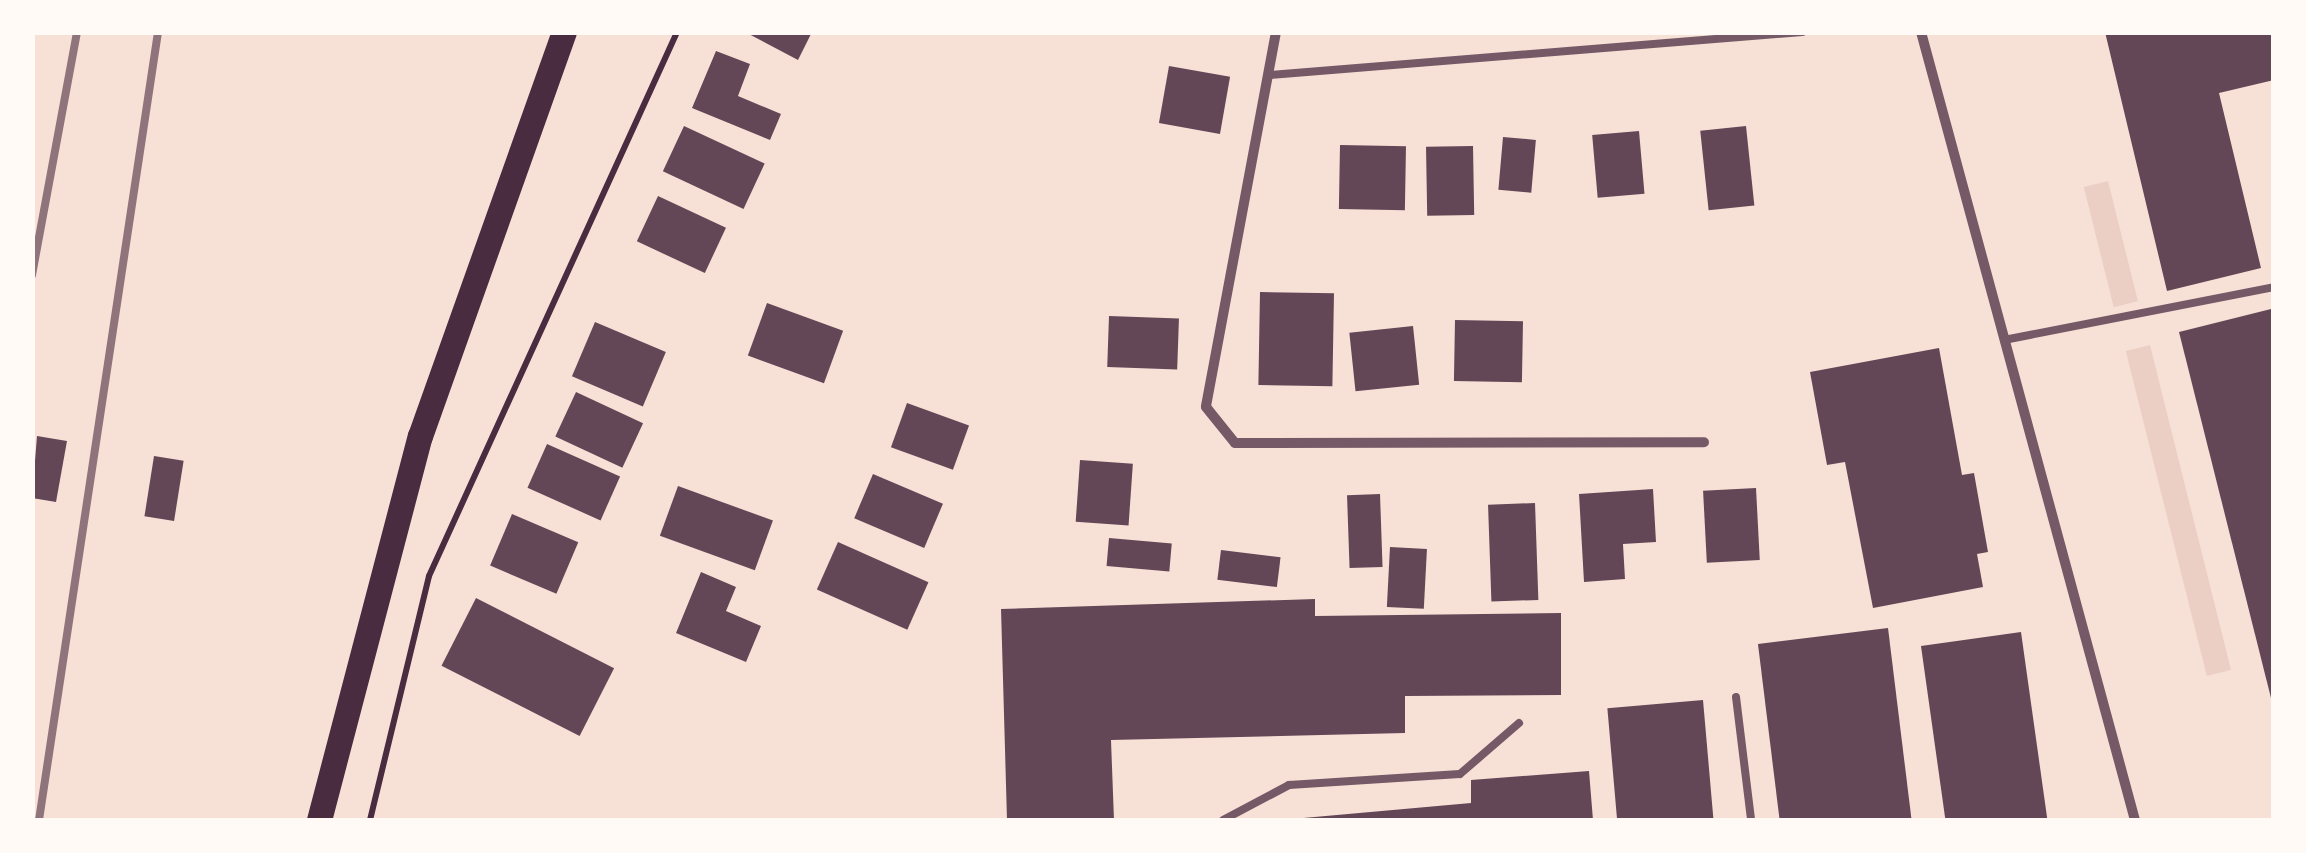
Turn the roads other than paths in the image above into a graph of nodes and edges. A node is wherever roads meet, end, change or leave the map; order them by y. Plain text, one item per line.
1 (564, 32) edge
2 (1276, 32) edge
3 (1802, 32) edge
4 (1921, 32) edge
5 (1270, 76) junction
6 (2274, 287) edge
7 (2004, 340) junction
8 (1704, 442) dead end
9 (1736, 697) dead end
10 (1519, 723) dead end
11 (319, 820) edge
12 (1223, 820) edge
13 (1751, 820) edge
14 (2135, 820) edge

1 - 11 main road
2 - 5 street
3 - 5 lane
4 - 7 street
5 - 8 street
6 - 7 lane
7 - 14 street
9 - 13 lane
10 - 12 lane

